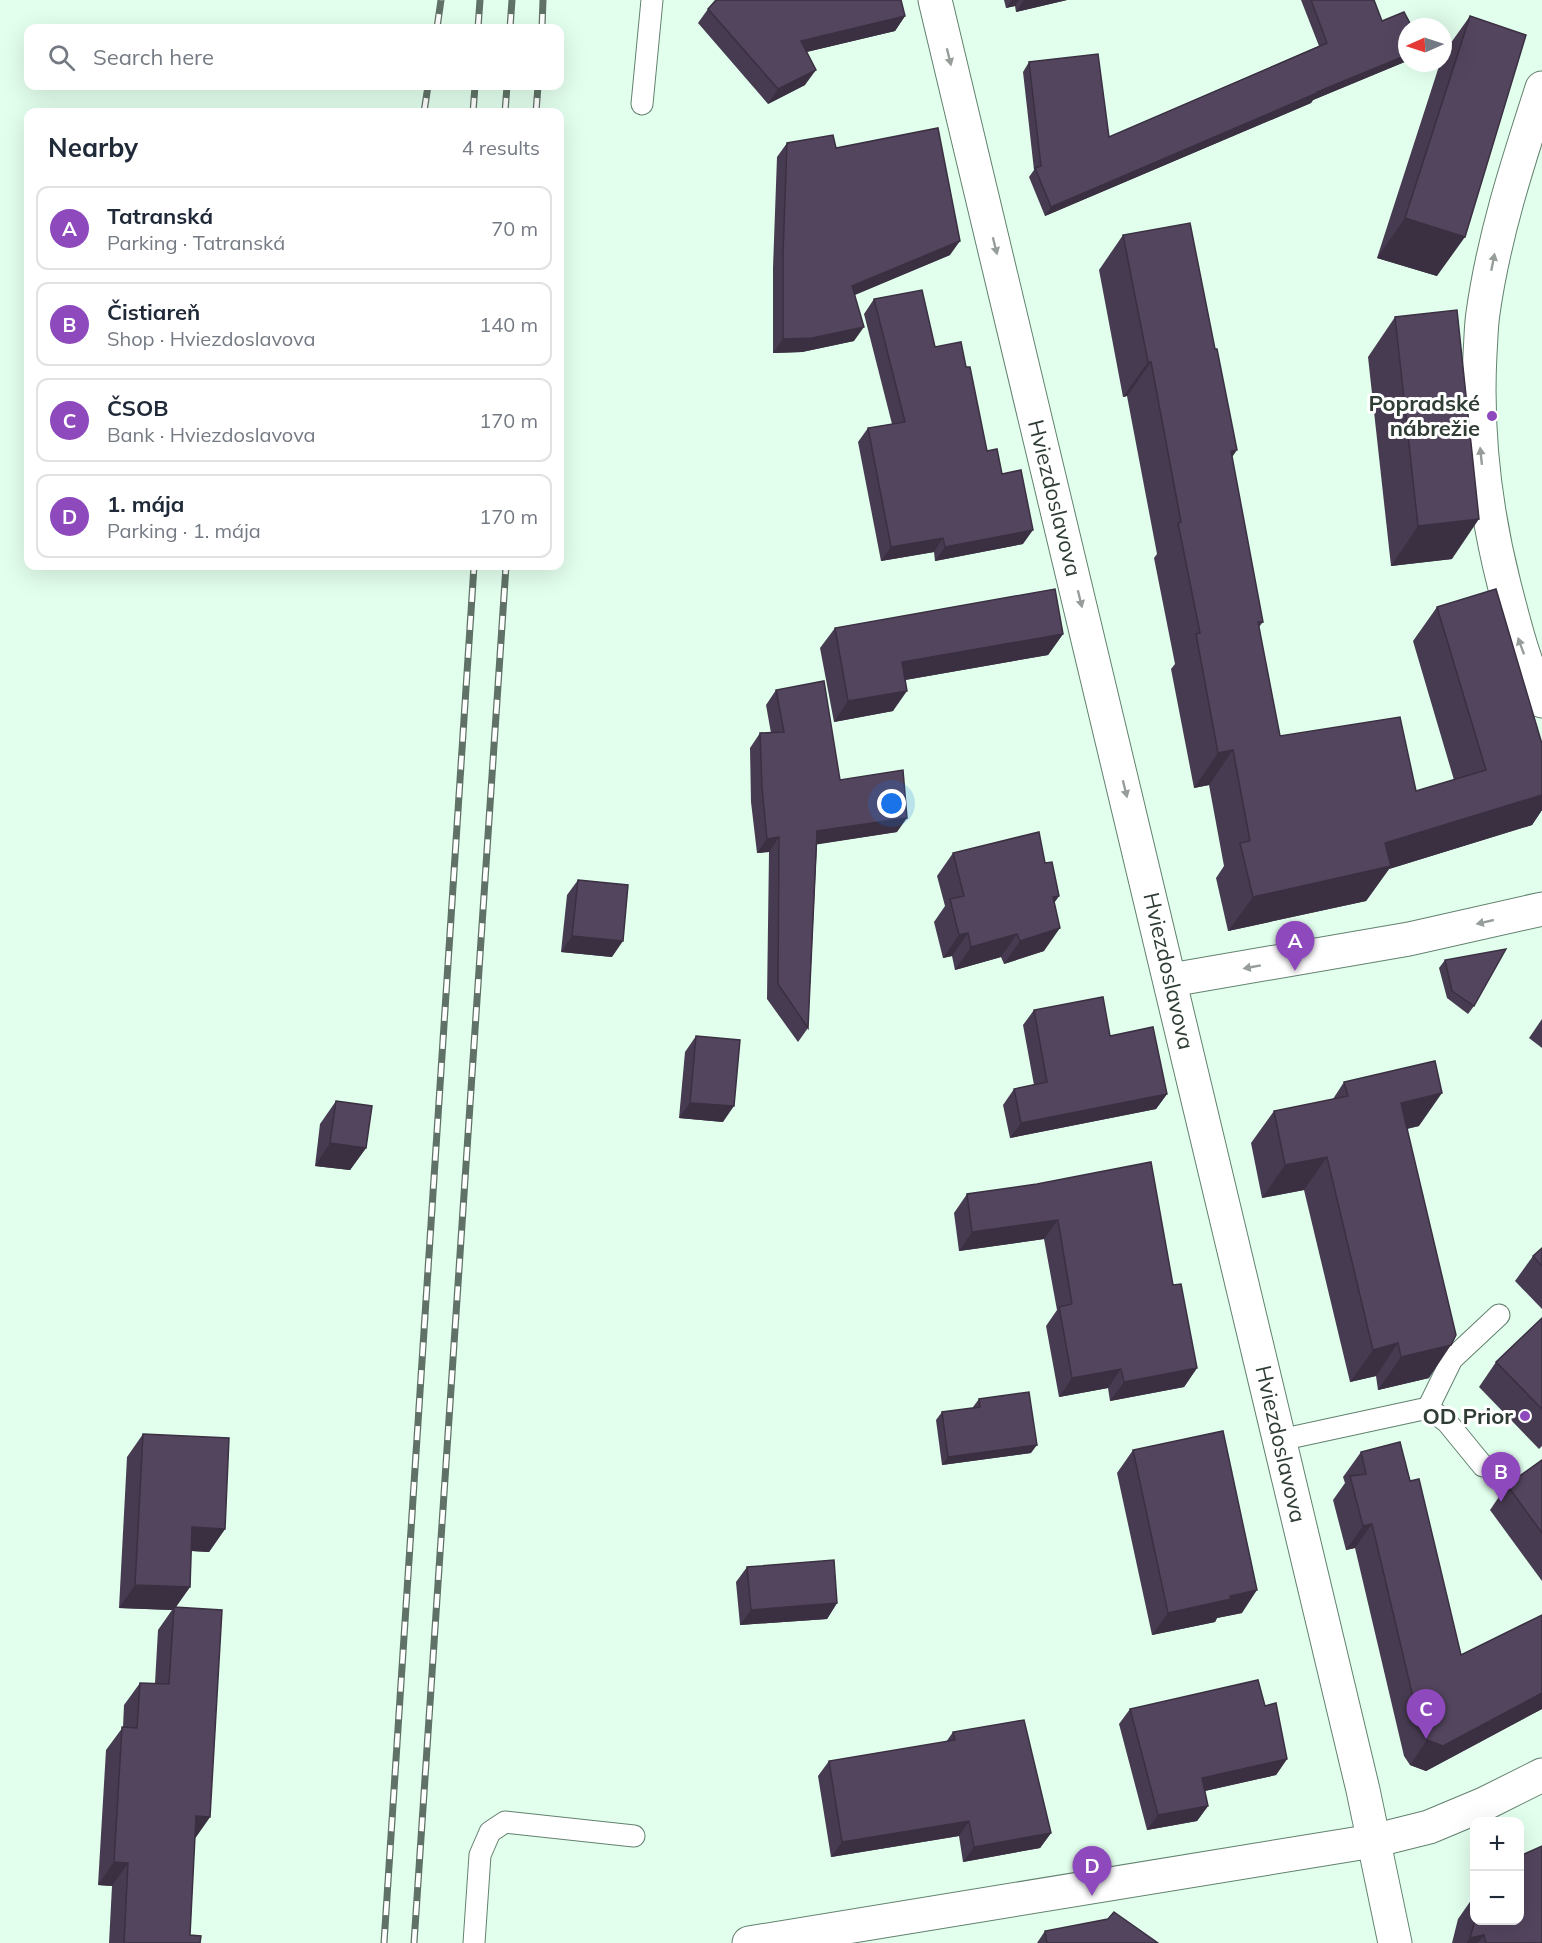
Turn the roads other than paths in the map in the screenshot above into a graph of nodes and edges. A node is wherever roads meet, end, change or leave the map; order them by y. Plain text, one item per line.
1 (652, 0) edge
2 (935, 0) edge
3 (1542, 88) edge
4 (642, 105) dead end
5 (1542, 701) edge
6 (1542, 909) edge
7 (1171, 980) junction
8 (1499, 1315) dead end
9 (1428, 1408) junction
10 (1280, 1440) junction
11 (1483, 1466) dead end
12 (1542, 1775) edge
13 (634, 1836) dead end
14 (1372, 1841) junction
15 (474, 1943) edge
16 (749, 1943) edge
17 (1395, 1943) edge

1 - 4 lane
2 -> 7 street, Hviezdoslavova
5 -> 3 street
6 -> 7 street
7 - 10 street, Hviezdoslavova
8 - 9 lane
9 - 10 lane
9 - 11 lane
10 - 14 street, Hviezdoslavova
12 - 14 street
13 - 15 lane
14 - 16 street
14 - 17 street, Hviezdoslavova

